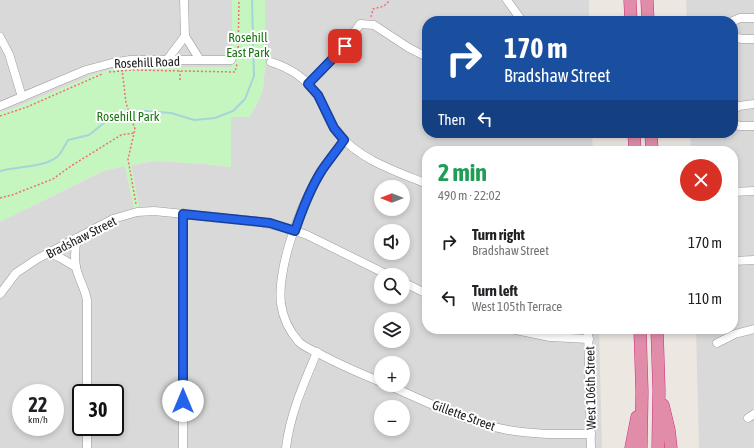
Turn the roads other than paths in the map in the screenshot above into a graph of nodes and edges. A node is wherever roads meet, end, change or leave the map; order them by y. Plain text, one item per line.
1 (184, 0) edge
2 (630, 0) edge
3 (647, 0) edge
4 (512, 2) edge
5 (519, 16) edge
6 (631, 16) edge
7 (648, 16) edge
8 (754, 18) edge
9 (738, 19) edge
10 (185, 36) junction
11 (0, 37) edge
12 (738, 38) edge
13 (754, 39) edge
14 (422, 54) edge
15 (167, 60) junction
16 (200, 60) junction
17 (231, 60) dead end
18 (271, 62) dead end
19 (308, 84) junction
20 (22, 97) junction
21 (754, 104) edge
22 (0, 106) edge
23 (738, 107) edge
24 (738, 125) edge
25 (754, 126) edge
26 (344, 140) junction
27 (422, 182) edge
28 (754, 191) edge
29 (738, 192) edge
30 (183, 214) junction
31 (295, 231) junction
32 (76, 238) junction
33 (50, 253) junction
34 (754, 260) edge
35 (738, 261) edge
36 (76, 267) junction
37 (374, 268) edge
38 (410, 286) edge
39 (422, 292) edge
40 (0, 294) edge
41 (754, 329) edge
42 (738, 333) edge
43 (536, 334) edge
44 (588, 334) edge
45 (640, 334) edge
46 (657, 334) edge
47 (735, 334) edge
48 (589, 339) junction
49 (717, 343) dead end
50 (317, 352) junction
51 (374, 379) edge
52 (88, 384) edge
53 (659, 390) junction
54 (404, 392) edge
55 (642, 392) junction
56 (590, 434) junction
57 (87, 436) edge
58 (87, 448) edge
59 (183, 448) edge
60 (286, 448) edge
61 (590, 448) edge
62 (631, 448) edge
63 (641, 448) edge
64 (658, 448) edge
65 (671, 448) edge

1 - 10 street
2 - 6 highway
3 - 7 highway
4 - 5 street
8 - 9 street
10 - 15 street
10 - 16 street
11 - 20 street
12 - 13 street
14 - 19 street
15 - 16 street, Rosehill Road
15 - 20 street, Rosehill Road
16 - 17 street, Rosehill Road
18 - 19 street
19 - 26 street
20 - 22 street, Rosehill Road
21 - 23 street
24 - 25 street
26 - 27 street
26 - 31 street
28 - 29 street
30 - 31 street, Bradshaw Street
30 - 32 street, Bradshaw Street
30 - 59 street
31 - 37 street, Bradshaw Street
31 - 50 street
32 - 33 street, Bradshaw Street
32 - 36 street
33 - 36 street
33 - 40 street, Bradshaw Street
34 - 35 street
36 - 52 street
38 - 39 street
41 - 42 street
43 - 48 street
44 - 48 street, West 106th Street
45 - 55 highway
46 - 53 highway
47 - 49 street
48 - 56 street, West 106th Street
50 - 51 street
50 - 60 street
53 - 64 highway
53 - 65 highway
54 - 56 street, Gillette Street
55 - 62 highway
55 - 63 highway
56 - 61 street, West 106th Street
57 - 58 street

